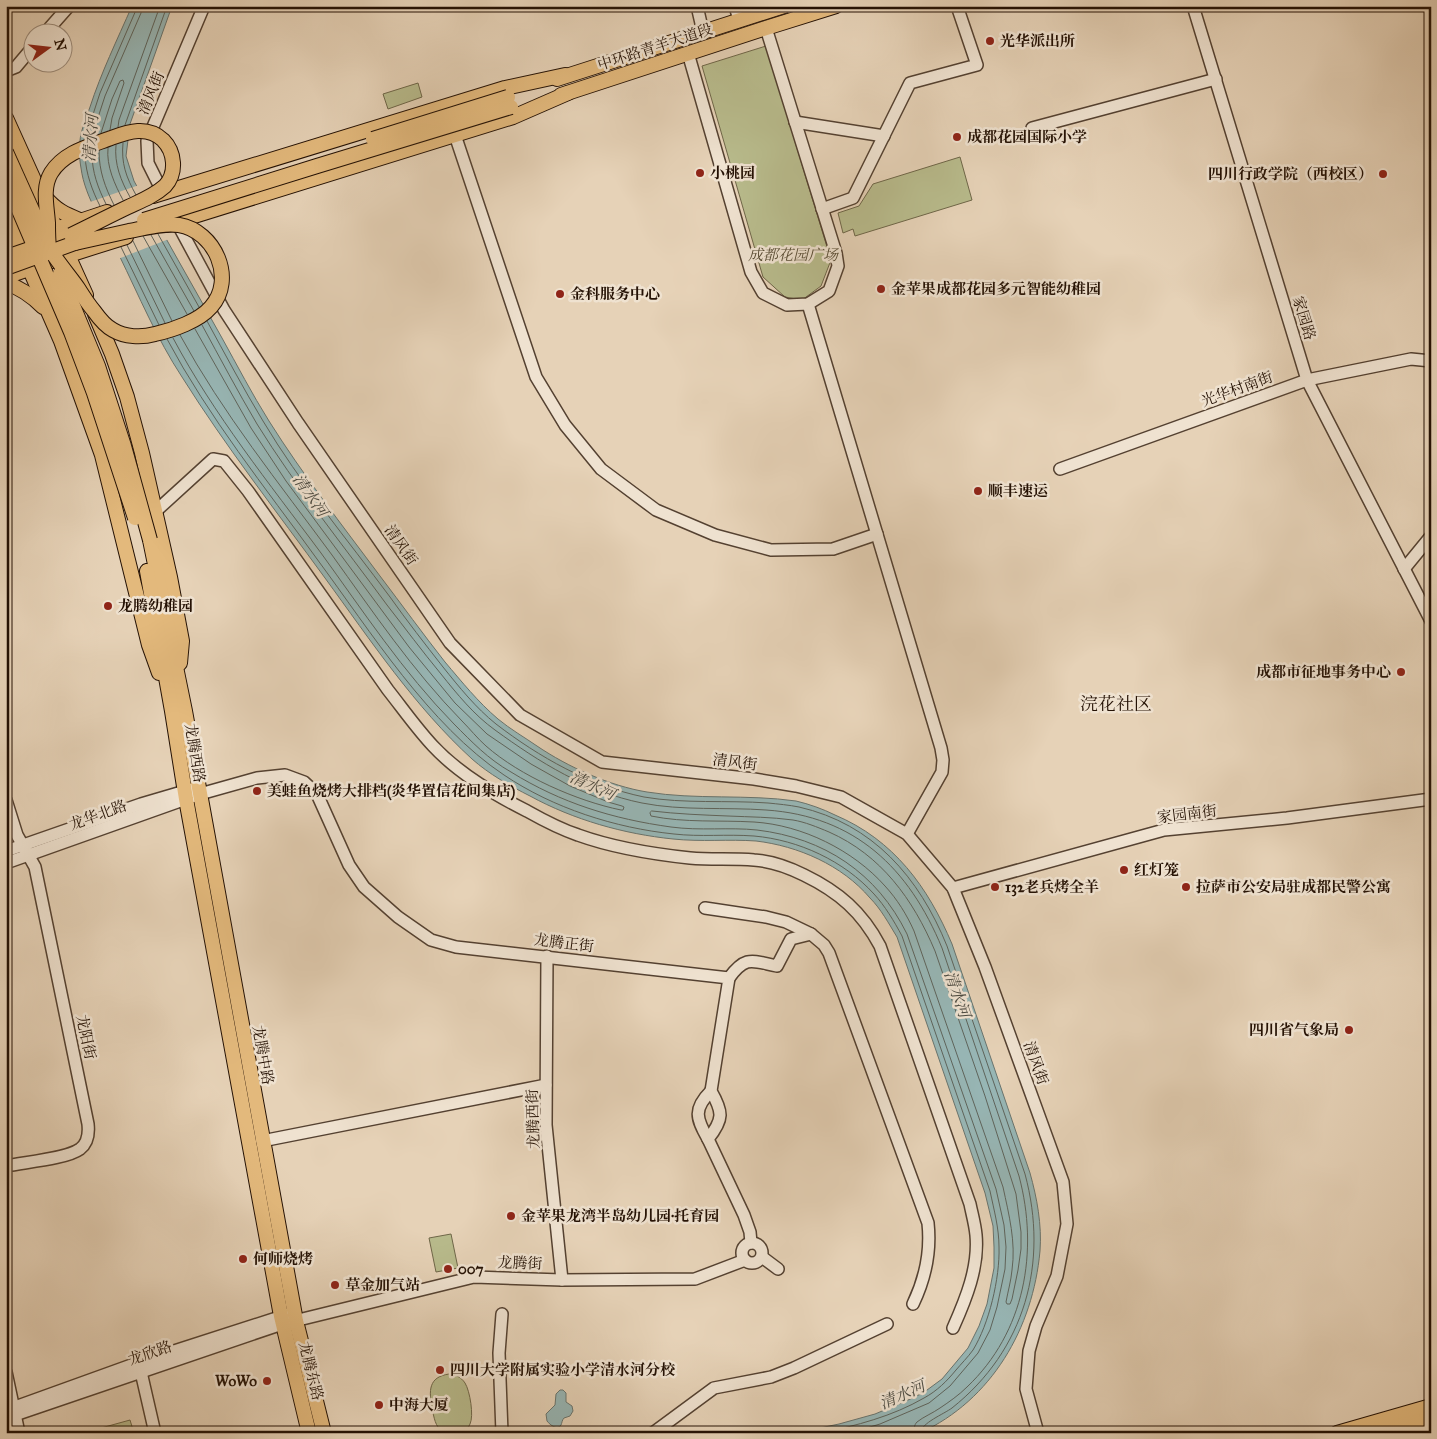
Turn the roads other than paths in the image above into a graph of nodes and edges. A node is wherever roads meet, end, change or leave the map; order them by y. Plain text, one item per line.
1 (69, 6) edge
2 (204, 6) edge
3 (697, 6) edge
4 (735, 6) edge
5 (784, 6) edge
6 (836, 6) edge
7 (957, 6) edge
8 (1193, 6) edge
9 (739, 20) junction
10 (55, 22) edge
11 (766, 28) junction
12 (703, 32) junction
13 (688, 53) junction
14 (22, 60) edge
15 (6, 71) edge
16 (565, 76) junction
17 (1216, 78) junction
18 (568, 93) junction
19 (510, 102) junction
20 (6, 118) edge
21 (795, 122) junction
22 (1032, 128) dead end
23 (456, 134) junction
24 (884, 136) junction
25 (6, 152) edge
26 (32, 176) junction
27 (6, 180) edge
28 (158, 194) junction
29 (822, 209) junction
30 (6, 216) edge
31 (88, 219) junction
32 (169, 224) junction
33 (56, 229) junction
34 (72, 244) junction
35 (13, 245) edge
36 (101, 245) junction
37 (49, 248) junction
38 (6, 257) edge
39 (6, 268) edge
40 (30, 270) junction
41 (6, 277) edge
42 (81, 283) junction
43 (6, 284) edge
44 (808, 304) junction
45 (48, 311) junction
46 (1431, 361) edge
47 (1307, 380) junction
48 (1060, 469) dead end
49 (156, 511) junction
50 (877, 534) junction
51 (1431, 536) edge
52 (146, 542) junction
53 (1404, 569) junction
54 (1431, 621) edge
55 (179, 711) junction
56 (199, 791) junction
57 (185, 795) junction
58 (1431, 799) edge
59 (6, 800) edge
60 (907, 834) junction
61 (22, 846) junction
62 (6, 851) edge
63 (30, 855) junction
64 (6, 863) edge
65 (953, 888) junction
66 (705, 908) dead end
67 (786, 922) junction
68 (811, 934) junction
69 (790, 939) junction
70 (547, 956) junction
71 (729, 978) junction
72 (546, 1085) junction
73 (711, 1091) junction
74 (708, 1139) junction
75 (262, 1141) junction
76 (6, 1166) edge
77 (751, 1243) junction
78 (762, 1256) junction
79 (745, 1260) junction
80 (778, 1269) dead end
81 (562, 1280) junction
82 (913, 1304) dead end
83 (502, 1314) dead end
84 (288, 1319) junction
85 (887, 1324) dead end
86 (953, 1328) dead end
87 (6, 1372) edge
88 (141, 1372) junction
89 (1431, 1406) edge
90 (10, 1413) edge
91 (1431, 1419) edge
92 (1431, 1430) edge
93 (19, 1433) edge
94 (155, 1433) edge
95 (309, 1433) edge
96 (324, 1433) edge
97 (502, 1433) edge
98 (653, 1433) edge
99 (1038, 1433) edge
100 (1337, 1433) edge
101 (1374, 1433) edge
102 (1420, 1433) edge

1 - 10 street
2 - 28 street, 清风街
3 - 12 street
4 - 9 street
5 - 9 main road, 中环路青羊大道段
6 - 11 main road, 中环路青羊大道段
7 - 24 street
8 - 17 street, 家园路
9 - 12 main road, 中环路青羊大道段
11 - 13 main road, 中环路青羊大道段
11 - 21 street
12 - 16 main road, 中环路青羊大道段
13 - 18 main road, 中环路青羊大道段
13 - 44 street
14 - 15 street
16 - 19 main road, 中环路青羊大道段
16 - 28 main road
17 - 22 street
17 - 47 street, 家园路
18 - 19 main road, 中环路青羊大道段
18 - 23 main road
19 - 34 main road, bridge
20 - 26 main road
21 - 24 street
21 - 29 street
23 - 32 main road
23 - 50 street
24 - 29 street
25 - 37 main road, bridge
26 - 31 main road
26 - 33 main road
27 - 52 main road, bridge
28 - 31 main road, bridge
29 - 44 street
30 - 35 main road
31 - 33 main road
32 - 36 main road, bridge
32 - 60 street, 清风街
33 - 34 main road
33 - 35 main road
34 - 36 main road
34 - 37 main road, bridge
34 - 37 main road, bridge
34 - 38 main road, bridge
34 - 39 main road, bridge
34 - 40 main road
34 - 42 main road
35 - 40 main road
36 - 42 main road
37 - 52 main road, bridge
40 - 41 main road
40 - 45 main road
42 - 49 main road
43 - 45 main road
44 - 50 street
45 - 55 main road
46 - 47 street, 光华村南街
47 - 48 street, 光华村南街
47 - 53 street, 家园路
49 - 55 main road
49 - 86 street
50 - 60 street
51 - 53 street
52 - 55 main road
53 - 54 street, 家园路
55 - 56 main road, 龙腾西路
55 - 57 main road, 龙腾西路
56 - 57 street, 龙华北路
56 - 70 street, 龙腾正街
56 - 75 main road, 龙腾中路
57 - 61 street, 龙华北路
57 - 63 street, 龙华北路
57 - 84 main road, 龙腾中路
58 - 65 street, 家园南街
59 - 61 street
60 - 65 street, 清风街
61 - 62 street, 龙华北路
61 - 63 street
63 - 64 street, 龙华北路
63 - 76 street, 龙阳街
65 - 99 street, 清风街
66 - 67 street
67 - 68 street
67 - 69 street
68 - 69 street
68 - 82 street
69 - 71 street
70 - 71 street, 龙腾正街
70 - 72 street, 龙腾西街
71 - 73 street
72 - 75 street
72 - 81 street, 龙腾西街
73 - 74 street
73 - 74 street
74 - 77 street
75 - 84 main road, 龙腾中路
77 - 78 street
77 - 79 street
78 - 79 street
78 - 80 street
79 - 81 street, 龙腾街
81 - 84 street, 龙腾街
83 - 97 street
84 - 88 street, 龙欣路
84 - 90 street
84 - 95 main road, 龙腾东路
84 - 96 main road, 龙腾东路
85 - 98 street
87 - 90 street
88 - 90 street, 龙欣路
88 - 94 street
89 - 100 main road
90 - 93 street
91 - 101 highway
92 - 102 highway

